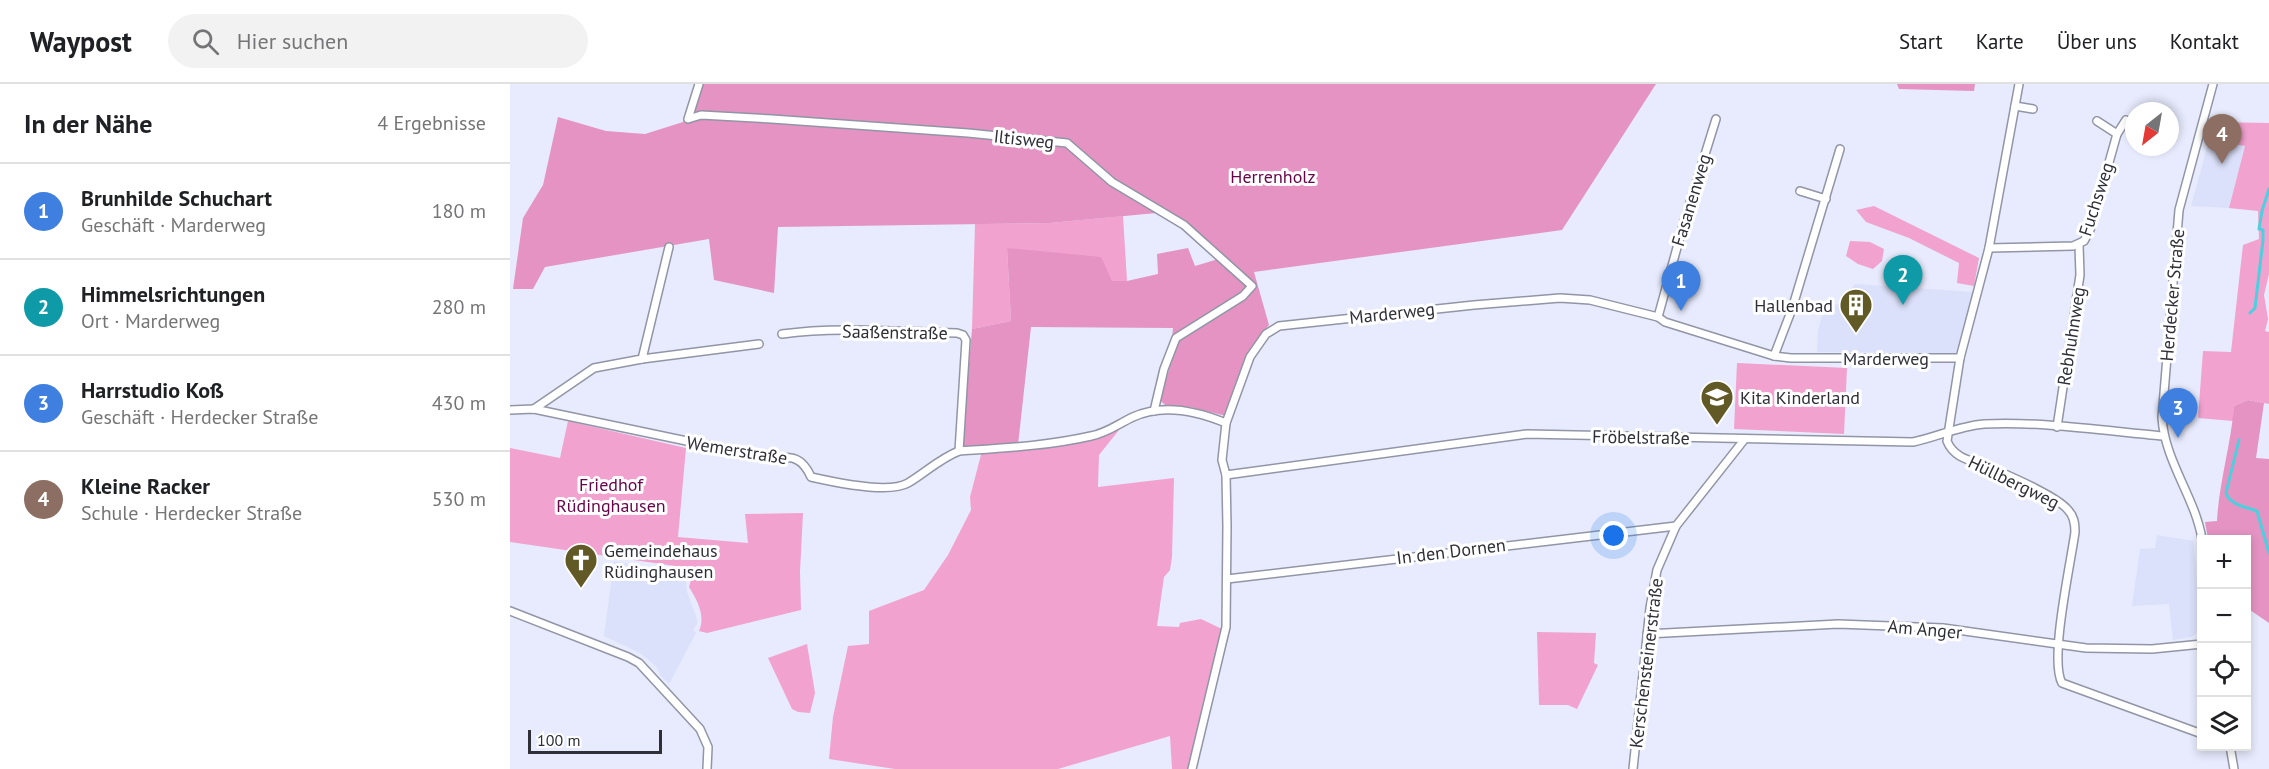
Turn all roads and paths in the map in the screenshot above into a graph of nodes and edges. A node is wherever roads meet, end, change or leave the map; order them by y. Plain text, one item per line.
1 (699, 84) edge
2 (2019, 84) edge
3 (2213, 84) edge
4 (2015, 106) junction
5 (2033, 110) dead end
6 (1716, 119) dead end
7 (2097, 121) dead end
8 (2125, 122) edge
9 (2117, 134) junction
10 (1840, 149) dead end
11 (1800, 191) dead end
12 (1826, 199) junction
13 (2079, 245) junction
14 (669, 247) dead end
15 (1989, 248) junction
16 (1658, 316) junction
17 (782, 334) dead end
18 (759, 344) dead end
19 (1774, 356) junction
20 (1960, 358) junction
21 (642, 359) junction
22 (534, 409) junction
23 (510, 410) edge
24 (1154, 411) junction
25 (1227, 423) junction
26 (2057, 427) junction
27 (1948, 431) junction
28 (2163, 436) junction
29 (1744, 440) junction
30 (958, 451) junction
31 (1226, 475) junction
32 (811, 477) junction
33 (805, 483) dead end
34 (1676, 526) junction
35 (2201, 535) edge
36 (1227, 579) junction
37 (510, 611) edge
38 (1647, 634) junction
39 (2058, 645) junction
40 (2197, 645) edge
41 (2197, 732) edge
42 (2231, 751) edge
43 (707, 769) edge
44 (1192, 769) edge
45 (1633, 769) edge
46 (2234, 769) edge

1 - 24 street, Iltisweg
2 - 4 street
3 - 28 street, Herdecker Straße
4 - 5 street
4 - 15 street
6 - 16 street, Fasanenweg
7 - 9 street
8 - 9 street, Fuchsweg
9 - 13 street, Fuchsweg
10 - 12 street
11 - 12 street
12 - 19 street
13 - 15 street, Fuchsweg
13 - 26 street, Rebhuhnweg
14 - 21 street
15 - 20 street
16 - 19 street, Marderweg
16 - 25 street, Marderweg
17 - 30 street, Saaßenstraße
18 - 21 street
19 - 20 street, Marderweg
20 - 27 street
21 - 22 street
22 - 23 street, Wemerstraße
22 - 32 street, Wemerstraße
24 - 25 street
24 - 30 street
25 - 31 street, Marderweg
26 - 27 street, Fröbelstraße
26 - 28 street, Fröbelstraße
27 - 29 street, Fröbelstraße
27 - 39 street, Hüllbergweg
28 - 35 street, Herdecker Straße
29 - 31 street, Fröbelstraße
29 - 34 street, Kerschensteinerstraße
30 - 32 street
31 - 36 street, Marderweg
32 - 33 street
34 - 36 street, In den Dornen
34 - 38 street, Kerschensteinerstraße
36 - 44 street, Marderweg
37 - 43 street
38 - 39 street, Am Anger
38 - 45 street, Kerschensteinerstraße
39 - 40 street, Am Anger
39 - 41 street, Hüllbergweg
42 - 46 street

